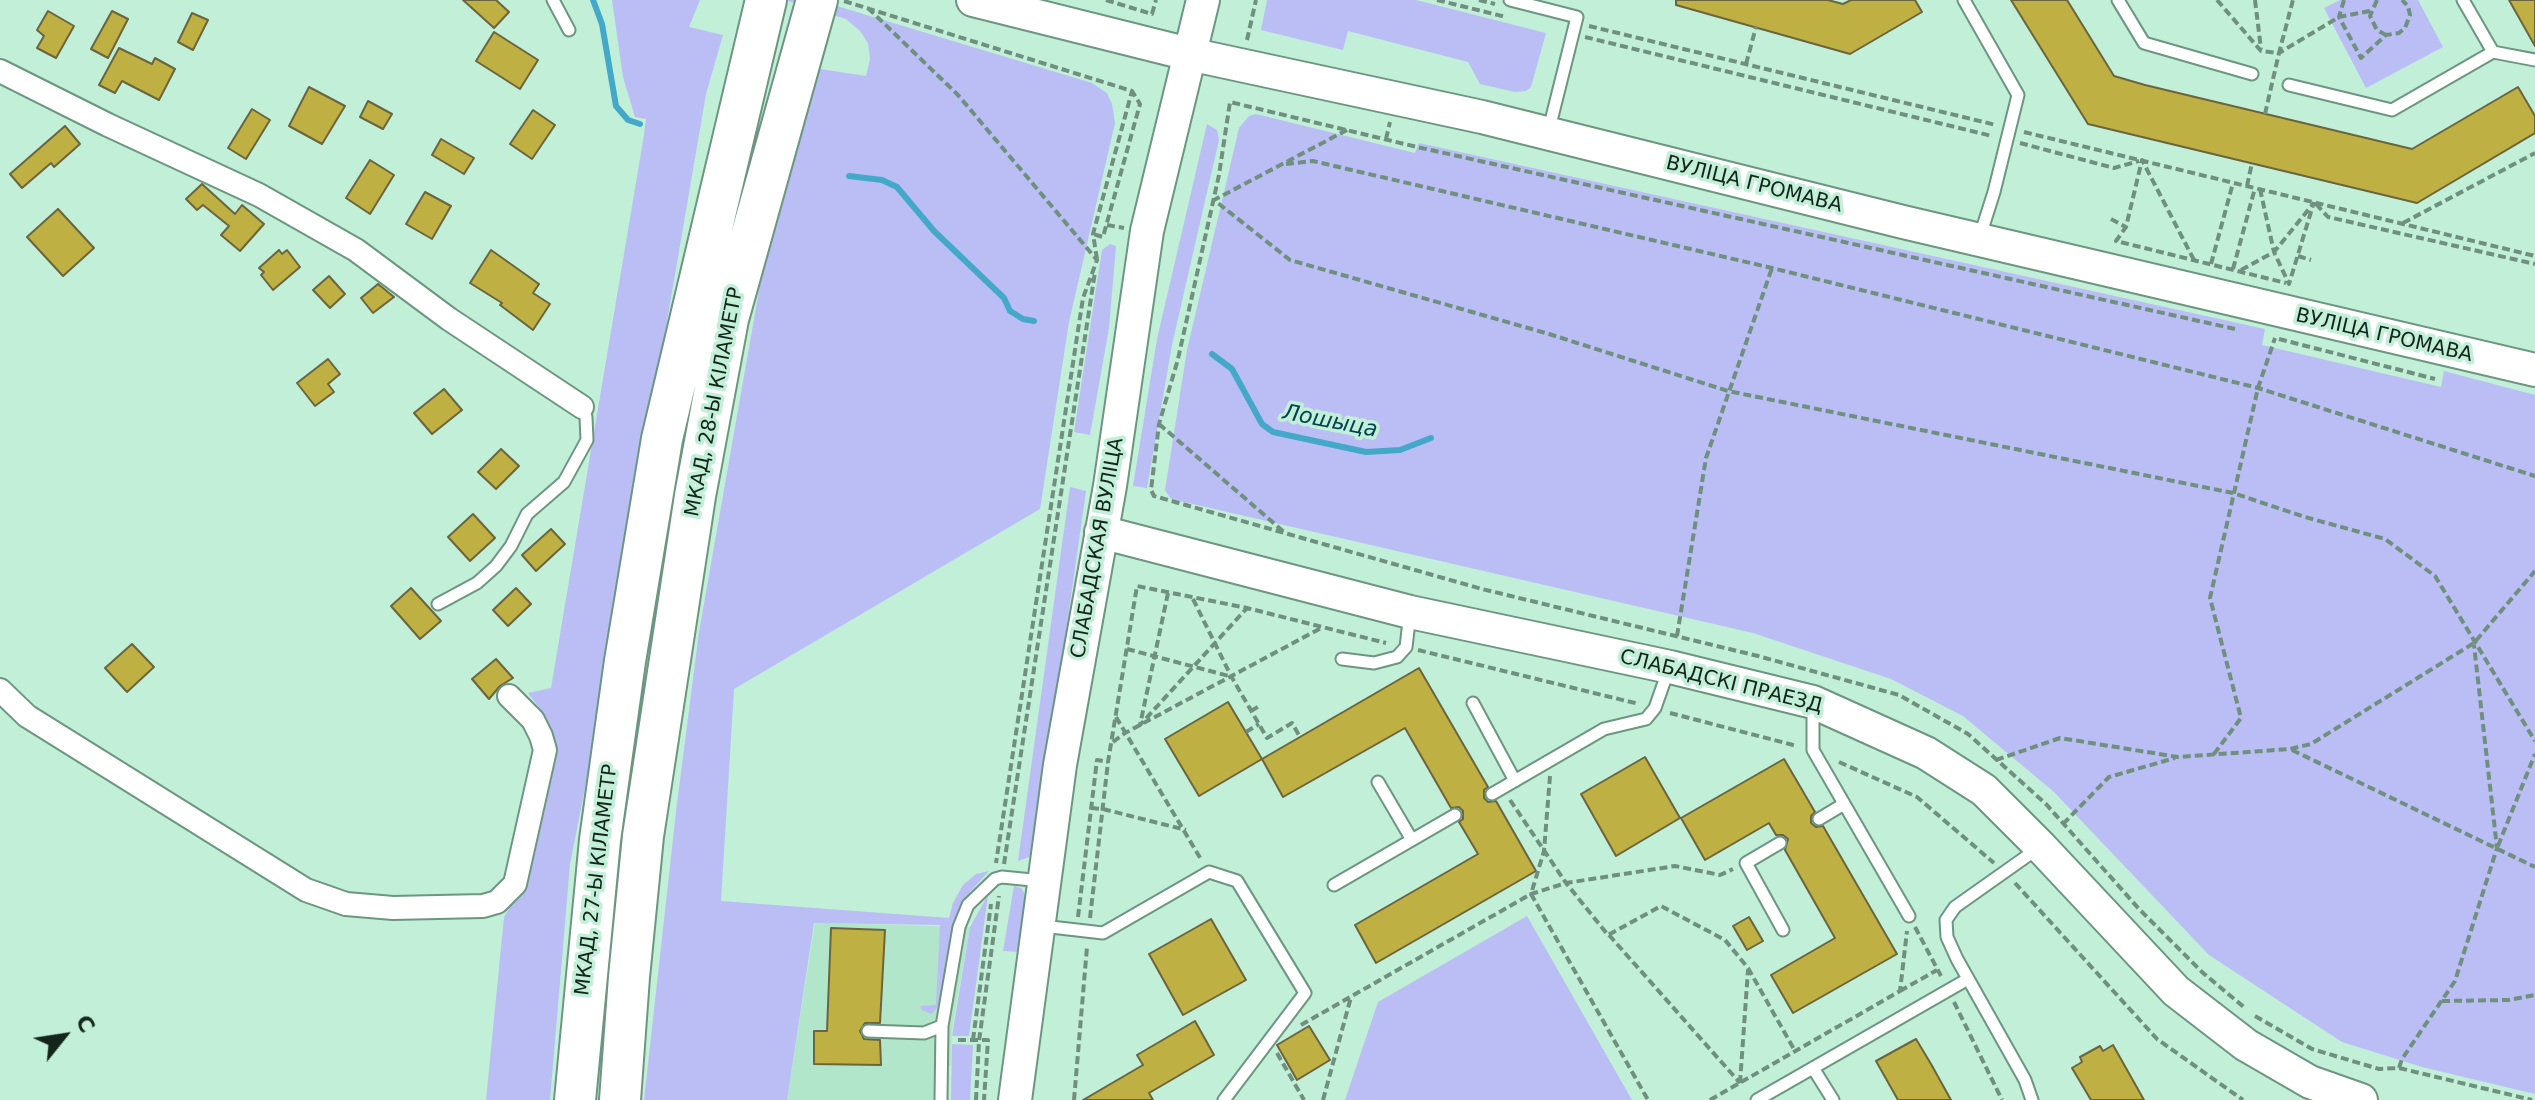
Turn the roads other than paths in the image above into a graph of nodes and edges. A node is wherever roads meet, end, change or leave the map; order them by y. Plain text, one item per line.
1 (553, 0) edge
2 (973, 0) edge
3 (1203, 0) edge
4 (1510, 0) edge
5 (1964, 0) edge
6 (2118, 0) edge
7 (2463, 0) edge
8 (763, 10) edge
9 (812, 18) edge
10 (569, 30) dead end
11 (2493, 52) junction
12 (1189, 54) junction
13 (2535, 60) edge
14 (0, 71) edge
15 (2252, 74) dead end
16 (2289, 85) dead end
17 (1547, 133) junction
18 (1978, 240) junction
19 (2535, 370) edge
20 (582, 407) joint
21 (1101, 532) junction
22 (438, 604) dead end
23 (1410, 612) junction
24 (1673, 652) junction
25 (1342, 659) dead end
26 (625, 661) joint
27 (668, 669) joint
28 (0, 690) edge
29 (509, 696) dead end
30 (1813, 702) junction
31 (1473, 703) dead end
32 (1515, 781) junction
33 (1378, 782) dead end
34 (1497, 791) road end
35 (1844, 804) junction
36 (1455, 815) dead end
37 (1819, 819) dead end
38 (1412, 840) junction
39 (1780, 843) dead end
40 (2040, 846) junction
41 (1043, 881) junction
42 (1334, 885) dead end
43 (1909, 916) road end
44 (1038, 925) junction
45 (1783, 930) dead end
46 (1968, 979) junction
47 (942, 1026) junction
48 (868, 1031) dead end
49 (1813, 1068) junction
50 (575, 1100) edge
51 (620, 1100) edge
52 (941, 1100) edge
53 (1015, 1100) edge
54 (1224, 1100) edge
55 (1757, 1100) edge
56 (1833, 1100) edge
57 (2032, 1100) edge
58 (2361, 1100) edge

1 - 10 lane
2 - 12 main road, ВУЛІЦА ГРОМАВА
3 - 12 main road, СЛАБАДСКАЯ ВУЛІЦА
4 - 17 lane
5 - 18 lane
6 - 15 lane
7 - 11 lane
8 - 26 highway, МКАД, 28-Ы КІЛАМЕТР
9 - 27 highway, МКАД, 28-Ы КІЛАМЕТР
11 - 13 lane
11 - 16 lane
12 - 17 main road, ВУЛІЦА ГРОМАВА
12 - 21 main road, СЛАБАДСКАЯ ВУЛІЦА
14 - 20 street
17 - 18 main road, ВУЛІЦА ГРОМАВА
18 - 19 main road, ВУЛІЦА ГРОМАВА
20 - 22 lane
21 - 23 main road, СЛАБАДСКІ ПРАЕЗД
21 - 41 main road, СЛАБАДСКАЯ ВУЛІЦА
23 - 24 main road, СЛАБАДСКІ ПРАЕЗД
23 - 25 lane
24 - 30 main road, СЛАБАДСКІ ПРАЕЗД
24 - 32 lane
26 - 50 highway, МКАД, 27-Ы КІЛАМЕТР
27 - 51 highway, МКАД, 27-Ы КІЛАМЕТР
28 - 29 street
30 - 35 lane
30 - 40 main road, СЛАБАДСКІ ПРАЕЗД
31 - 32 lane
32 - 34 lane
33 - 38 lane
35 - 37 lane
35 - 43 lane
36 - 38 lane
38 - 42 lane
39 - 45 lane
40 - 46 lane
40 - 58 main road, СЛАБАДСКІ ПРАЕЗД
41 - 44 main road, СЛАБАДСКАЯ ВУЛІЦА
41 - 47 lane
44 - 53 main road, СЛАБАДСКАЯ ВУЛІЦА
44 - 54 lane
46 - 49 lane
46 - 57 lane
47 - 48 lane
47 - 52 lane
49 - 55 lane
49 - 56 lane

